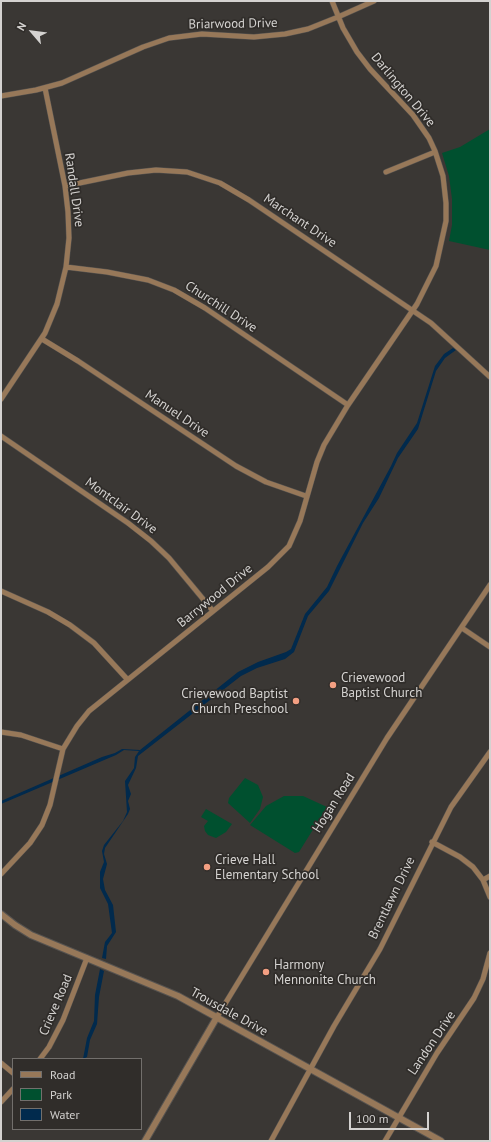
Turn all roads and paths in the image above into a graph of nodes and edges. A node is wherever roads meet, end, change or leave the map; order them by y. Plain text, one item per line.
1 (332, 1) edge
2 (374, 1) edge
3 (338, 17) junction
4 (45, 88) junction
5 (1, 96) edge
6 (435, 152) junction
7 (386, 172) dead end
8 (65, 186) junction
9 (66, 267) junction
10 (413, 310) junction
11 (42, 339) junction
12 (490, 377) edge
13 (1, 399) edge
14 (348, 405) junction
15 (1, 436) edge
16 (306, 496) junction
17 (490, 585) edge
18 (1, 591) edge
19 (213, 611) junction
20 (462, 628) junction
21 (490, 647) edge
22 (127, 679) junction
23 (1, 732) edge
24 (63, 749) junction
25 (490, 752) edge
26 (432, 842) junction
27 (1, 874) edge
28 (490, 876) edge
29 (483, 880) junction
30 (490, 897) edge
31 (1, 914) edge
32 (490, 953) edge
33 (87, 958) junction
34 (217, 1017) junction
35 (41, 1058) edge
36 (1, 1063) edge
37 (310, 1070) junction
38 (12, 1072) edge
39 (12, 1090) edge
40 (1, 1102) edge
41 (398, 1117) junction
42 (145, 1141) edge
43 (271, 1141) edge
44 (385, 1141) edge
45 (441, 1141) edge

1 - 3 street, Darlington Drive
2 - 3 street, Briarwood Drive
3 - 4 street, Briarwood Drive
3 - 6 street, Darlington Drive
4 - 5 street, Briarwood Drive
4 - 8 street, Randall Drive
6 - 7 street
6 - 10 street, Darlington Drive
8 - 9 street, Randall Drive
8 - 10 street, Marchant Drive
9 - 11 street, Randall Drive
9 - 14 street, Churchill Drive
10 - 12 street, Marchant Drive
10 - 14 street, Barrywood Drive
11 - 13 street, Randall Drive
11 - 16 street, Manuel Drive
14 - 16 street, Barrywood Drive
15 - 19 street, Montclair Drive
16 - 19 street, Barrywood Drive
17 - 20 street, Hogan Road
18 - 22 street
19 - 22 street, Barrywood Drive
20 - 21 street
20 - 34 street, Hogan Road
22 - 24 street, Barrywood Drive
23 - 24 street
24 - 27 street, Barrywood Drive
25 - 26 street, Brentlawn Drive
26 - 29 street
26 - 37 street, Brentlawn Drive
28 - 29 street
29 - 30 street
31 - 33 street, Trousdale Drive
32 - 41 street, Landon Drive
33 - 34 street, Trousdale Drive
33 - 35 street, Crieve Road
34 - 37 street, Trousdale Drive
34 - 42 street, Hogan Road
36 - 38 street
37 - 41 street, Trousdale Drive
37 - 43 street, Brentlawn Drive
39 - 40 street
41 - 44 street, Landon Drive
41 - 45 street, Trousdale Drive

